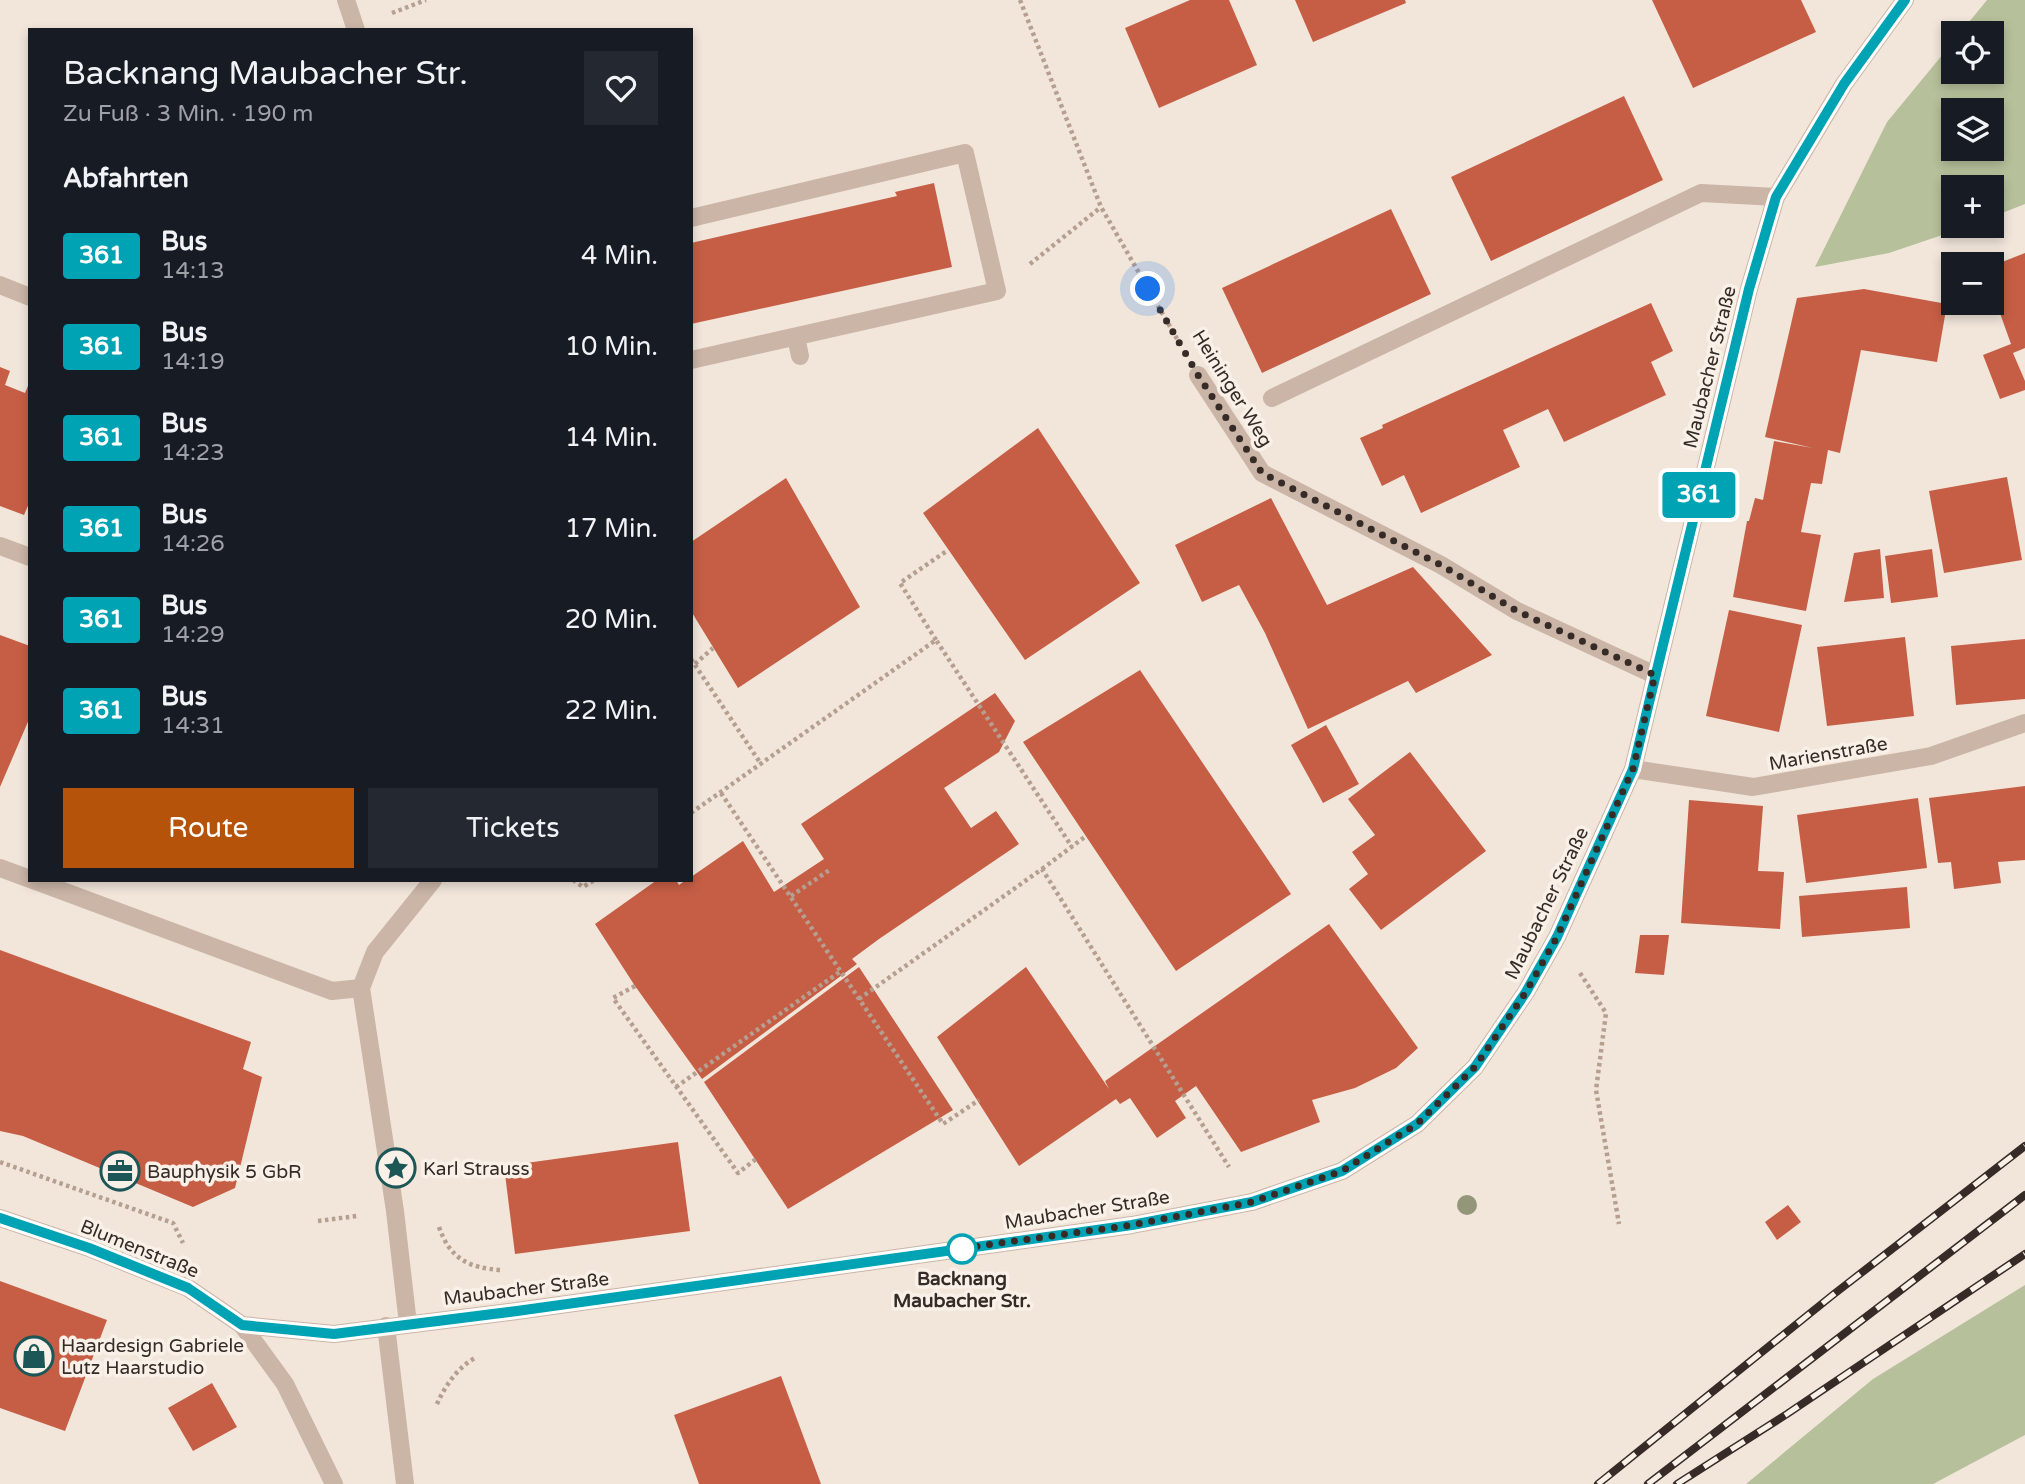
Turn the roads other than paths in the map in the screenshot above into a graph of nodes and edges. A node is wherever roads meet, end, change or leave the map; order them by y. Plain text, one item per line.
1 (346, 0) edge
2 (1905, 0) edge
3 (355, 28) edge
4 (1776, 197) junction
5 (698, 213) edge
6 (0, 285) edge
7 (28, 296) edge
8 (796, 337) junction
9 (800, 356) dead end
10 (693, 360) edge
11 (1198, 375) road end
12 (1272, 398) dead end
13 (0, 546) edge
14 (28, 556) edge
15 (1655, 675) junction
16 (2025, 723) edge
17 (1633, 769) junction
18 (0, 868) edge
19 (28, 878) edge
20 (37, 882) edge
21 (431, 882) edge
22 (361, 988) junction
23 (0, 1218) edge
24 (408, 1324) junction
25 (242, 1325) junction
26 (386, 1326) junction
27 (334, 1484) edge
28 (405, 1484) edge

1 - 3 street
2 - 4 street, Maubacher Straße
4 - 12 street
4 - 15 street, Maubacher Straße
5 - 8 street
6 - 7 street
8 - 9 street
8 - 10 street
11 - 15 street, Heininger Weg
13 - 14 street
15 - 17 street, Maubacher Straße
16 - 17 street, Marienstraße
17 - 24 street, Maubacher Straße
18 - 19 street
20 - 22 street
21 - 22 street
22 - 24 street
23 - 25 street, Blumenstraße
24 - 26 street, Maubacher Straße
25 - 26 street, Maubacher Straße
25 - 27 street, Blumenstraße
26 - 28 street

